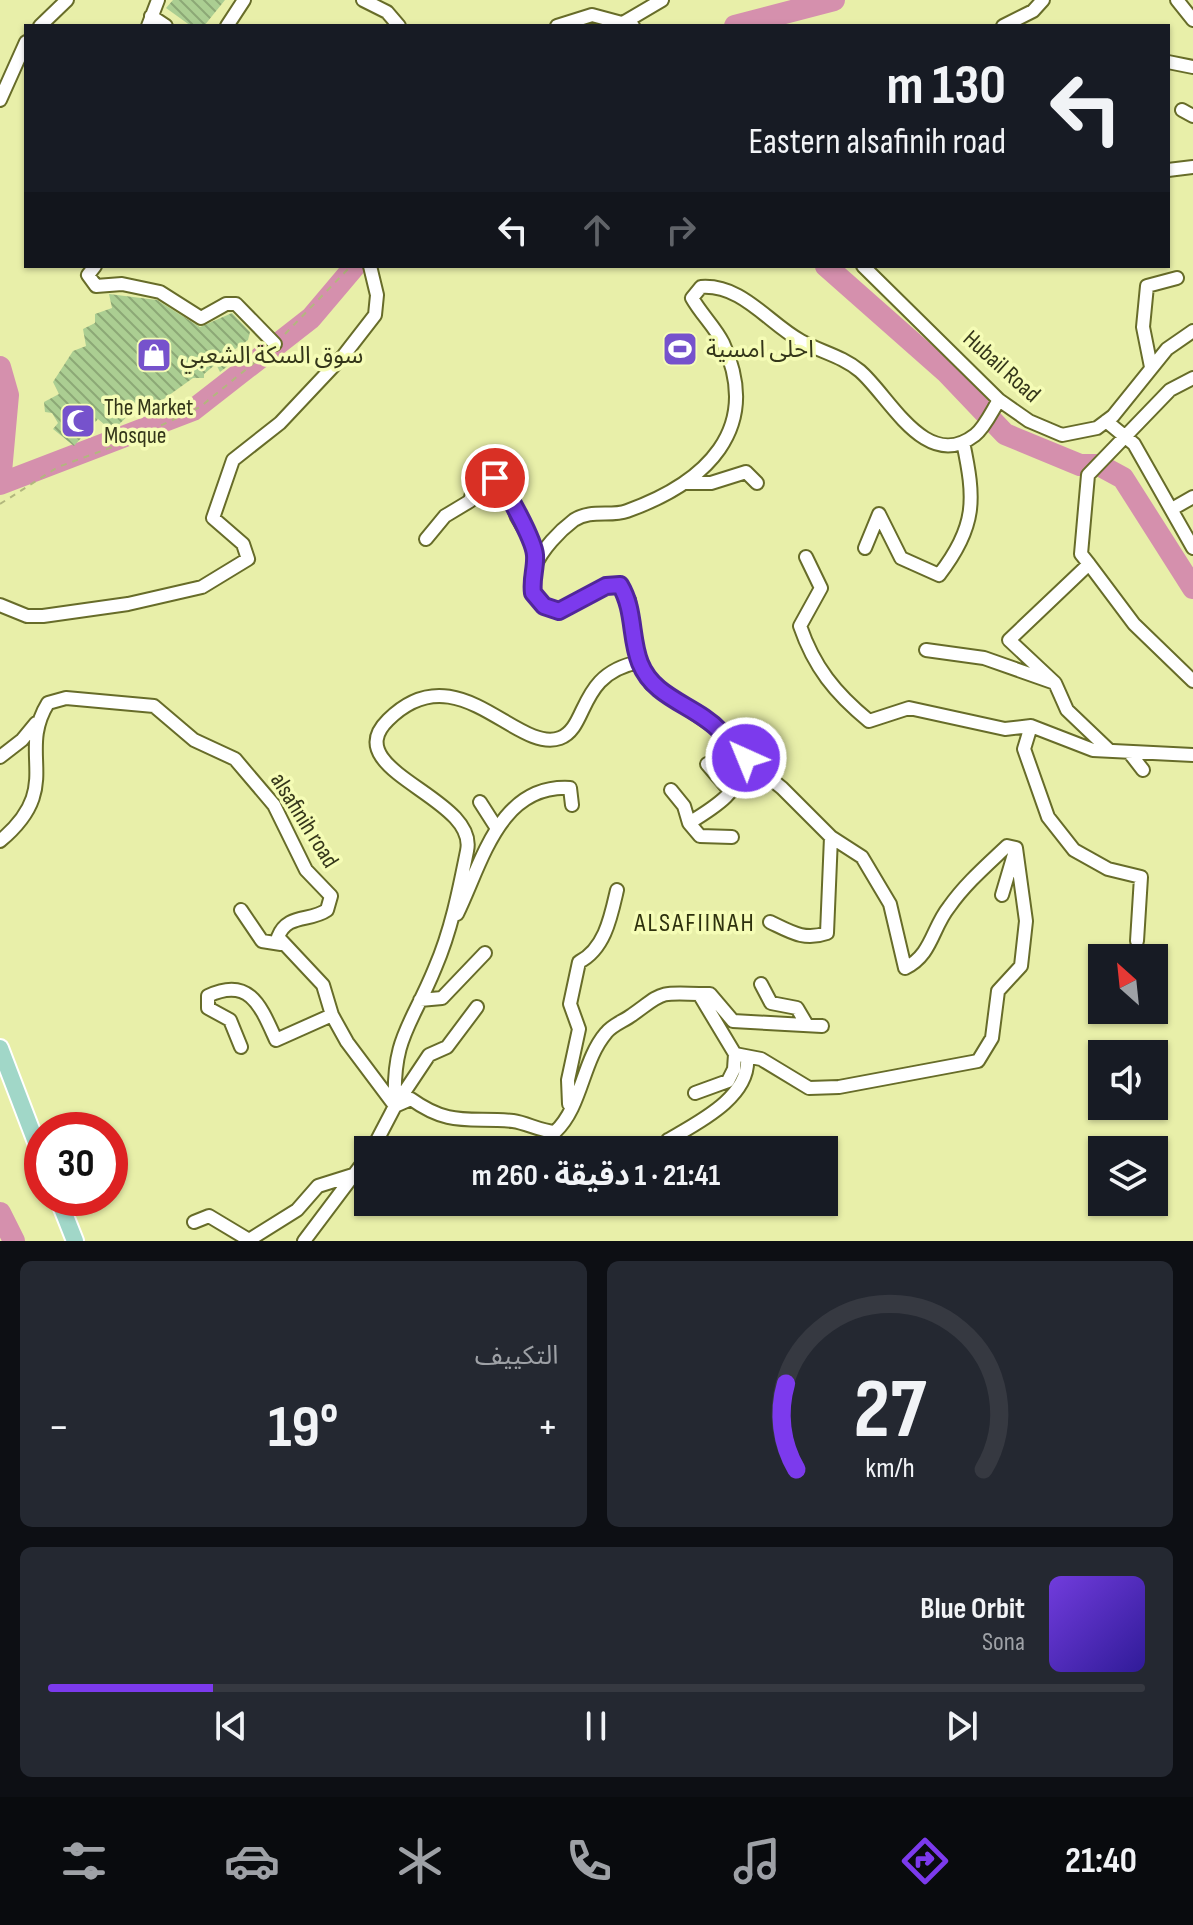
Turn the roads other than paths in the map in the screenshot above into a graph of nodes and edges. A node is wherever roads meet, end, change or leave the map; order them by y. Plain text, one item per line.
1 (67, 0) edge
2 (158, 0) edge
3 (244, 0) edge
4 (363, 0) edge
5 (662, 0) edge
6 (1043, 0) edge
7 (1177, 0) edge
8 (1193, 20) edge
9 (150, 21) edge
10 (42, 24) edge
11 (228, 24) edge
12 (397, 24) edge
13 (563, 24) edge
14 (628, 24) edge
15 (1007, 24) edge
16 (24, 46) edge
17 (1170, 62) edge
18 (1193, 67) edge
19 (0, 100) edge
20 (1193, 167) edge
21 (1170, 170) edge
22 (93, 268) edge
23 (370, 268) edge
24 (865, 268) edge
25 (1177, 278) dead end
26 (1193, 331) edge
27 (275, 344) road end
28 (1151, 367) junction
29 (1193, 378) edge
30 (999, 400) junction
31 (1106, 421) junction
32 (1124, 435) junction
33 (963, 442) junction
34 (684, 483) junction
35 (757, 483) dead end
36 (1193, 497) edge
37 (1172, 509) junction
38 (426, 539) dead end
39 (865, 548) dead end
40 (1193, 548) edge
41 (806, 557) dead end
42 (535, 560) junction
43 (1089, 564) junction
44 (0, 605) edge
45 (926, 650) dead end
46 (639, 662) junction
47 (1193, 681) edge
48 (1055, 683) junction
49 (36, 723) junction
50 (1031, 726) junction
51 (1110, 751) junction
52 (1129, 752) junction
53 (1193, 755) edge
54 (0, 757) edge
55 (746, 758) junction
56 (707, 764) dead end
57 (1143, 770) dead end
58 (671, 790) dead end
59 (730, 791) junction
60 (480, 802) dead end
61 (572, 805) dead end
62 (689, 823) junction
63 (496, 827) junction
64 (732, 837) dead end
65 (831, 837) junction
66 (0, 841) edge
67 (1016, 848) junction
68 (617, 890) dead end
69 (1002, 895) dead end
70 (241, 910) dead end
71 (770, 922) dead end
72 (449, 931) junction
73 (1137, 941) dead end
74 (281, 944) junction
75 (485, 953) dead end
76 (761, 984) dead end
77 (699, 994) junction
78 (420, 1000) junction
79 (477, 1007) dead end
80 (332, 1015) junction
81 (807, 1025) junction
82 (822, 1026) dead end
83 (241, 1047) dead end
84 (0, 1048) edge
85 (741, 1055) junction
86 (695, 1093) dead end
87 (395, 1106) junction
88 (570, 1111) junction
89 (24, 1112) edge
90 (379, 1136) edge
91 (675, 1136) edge
92 (353, 1175) joint
93 (65, 1216) edge
94 (194, 1222) dead end
95 (75, 1241) edge
96 (304, 1241) edge

1 - 10 street
2 - 9 street
3 - 11 street
4 - 12 street
5 - 14 street
6 - 15 street
7 - 8 street
13 - 14 street
16 - 19 street
17 - 18 street
20 - 21 street
22 - 27 street
23 - 44 street
24 - 30 street, Hubail Road
25 - 28 street
26 - 28 street, Hubail Road
28 - 31 street, Hubail Road
29 - 32 street
30 - 31 street, Hubail Road
30 - 33 street
31 - 32 street
32 - 37 street
32 - 43 street
33 - 34 street
33 - 39 street
34 - 35 street
34 - 42 street
36 - 37 street
37 - 40 street
38 - 42 street
41 - 50 street
42 - 46 street
43 - 47 street
43 - 48 street
45 - 48 street
46 - 55 street
46 - 72 street
48 - 51 street
49 - 54 street, alsafinih road
49 - 66 street
49 - 74 street, alsafinih road
50 - 51 street
50 - 73 street
51 - 52 street
52 - 53 street
52 - 57 street
55 - 59 street
55 - 65 street
56 - 59 street
58 - 62 street
59 - 62 street
60 - 63 street
61 - 63 street
62 - 64 street
63 - 72 street
65 - 67 street
65 - 71 street
67 - 69 street
67 - 85 street
68 - 88 street
70 - 74 street
72 - 78 street
74 - 80 street
75 - 78 street
76 - 81 street
77 - 81 street
77 - 85 street
77 - 88 street
78 - 87 street
79 - 87 street
80 - 83 street
80 - 87 street
81 - 82 street
84 - 89 main road
85 - 86 street
85 - 91 street
87 - 88 street
87 - 90 street
92 - 94 street
92 - 96 street
93 - 95 main road

